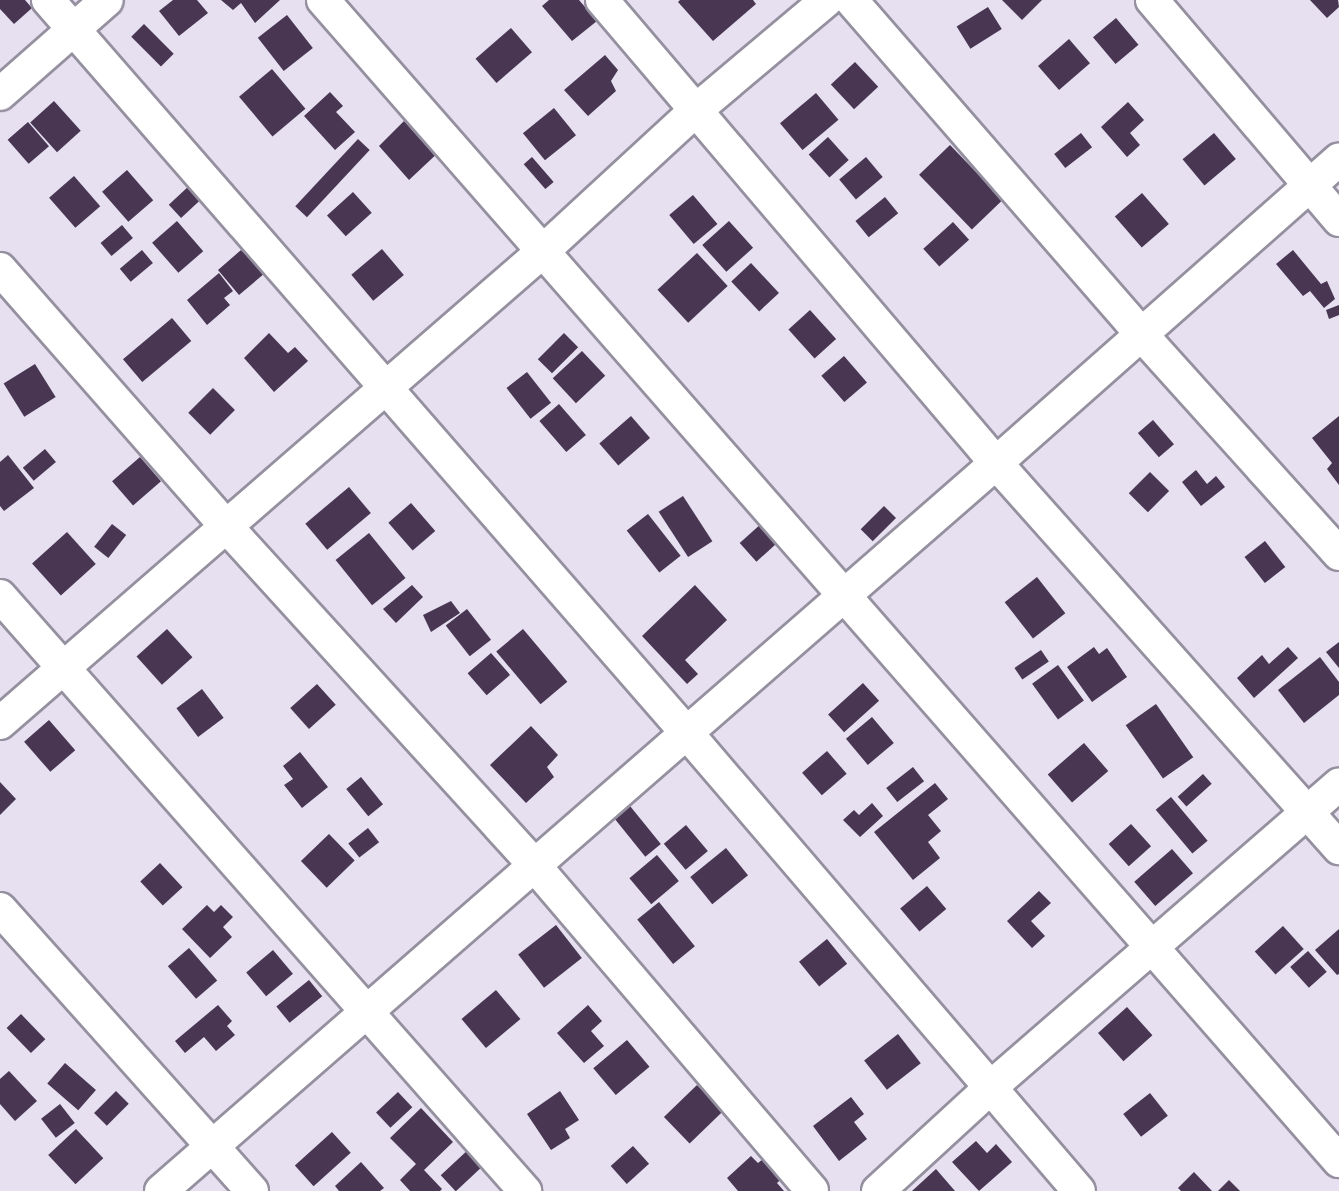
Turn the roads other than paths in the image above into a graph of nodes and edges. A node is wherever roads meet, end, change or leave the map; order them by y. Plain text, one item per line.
1 (48, 0) edge
2 (107, 0) edge
3 (322, 0) edge
4 (602, 0) edge
5 (827, 0) edge
6 (850, 0) edge
7 (1152, 0) edge
8 (73, 30) junction
9 (0, 94) edge
10 (695, 111) junction
11 (1339, 160) edge
12 (1309, 186) junction
13 (1339, 220) edge
14 (542, 252) junction
15 (0, 269) edge
16 (1141, 334) junction
17 (384, 389) junction
18 (996, 463) junction
19 (226, 526) junction
20 (1339, 554) edge
21 (844, 593) junction
22 (0, 596) edge
23 (64, 667) junction
24 (0, 723) edge
25 (686, 732) junction
26 (1339, 784) edge
27 (1307, 813) junction
28 (1339, 848) edge
29 (534, 865) junction
30 (0, 909) edge
31 (1153, 945) junction
32 (366, 1013) junction
33 (991, 1087) junction
34 (213, 1147) junction
35 (1339, 1161) edge
36 (161, 1191) edge
37 (252, 1191) edge
38 (525, 1191) edge
39 (812, 1191) edge
40 (878, 1191) edge
41 (1079, 1191) edge

1 - 8 street
2 - 8 street
3 - 14 street
4 - 10 street
5 - 10 street
6 - 16 street
7 - 12 street
8 - 9 street
8 - 17 street
10 - 14 street
10 - 18 street
11 - 12 street
12 - 13 street
12 - 16 street
14 - 17 street
14 - 21 street
15 - 19 street
16 - 18 street
16 - 20 street
17 - 19 street
17 - 25 street
18 - 21 street
18 - 27 street
19 - 23 street
19 - 29 street
21 - 25 street
21 - 31 street
22 - 23 street
23 - 24 street
23 - 32 street
25 - 29 street
25 - 33 street
26 - 27 street
27 - 28 street
27 - 31 street
29 - 32 street
29 - 39 street
30 - 34 street
31 - 33 street
31 - 35 street
32 - 34 street
32 - 38 street
33 - 40 street
33 - 41 street
34 - 36 street
34 - 37 street

